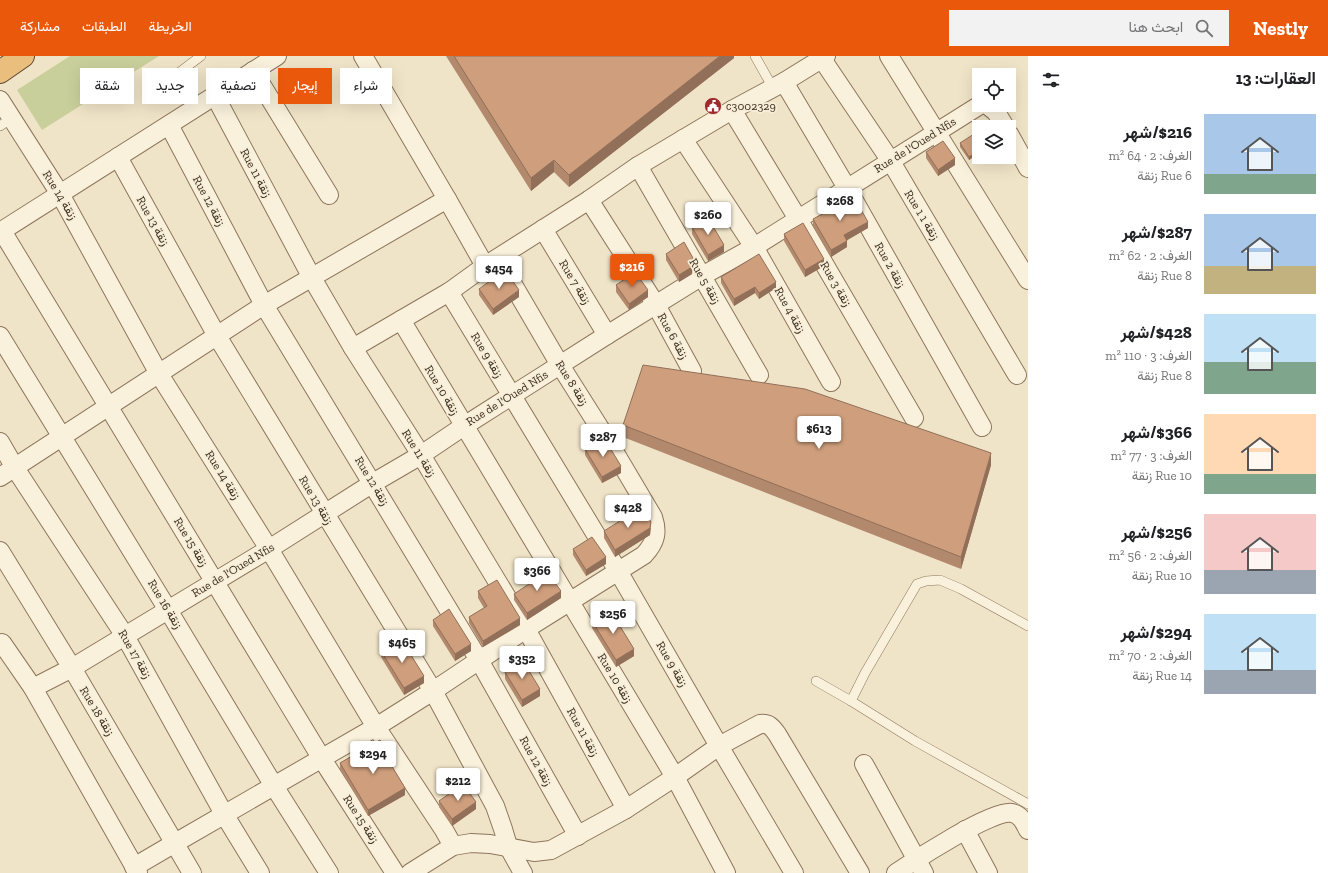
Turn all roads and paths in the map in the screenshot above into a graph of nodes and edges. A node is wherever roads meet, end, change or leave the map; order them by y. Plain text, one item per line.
1 (23, 56) edge
2 (201, 56) edge
3 (277, 56) edge
4 (363, 56) edge
5 (755, 56) edge
6 (889, 56) edge
7 (824, 57) edge
8 (185, 68) edge
9 (259, 68) edge
10 (0, 72) edge
11 (778, 85) junction
12 (0, 100) edge
13 (270, 100) edge
14 (206, 101) edge
15 (218, 104) edge
16 (732, 110) junction
17 (972, 110) edge
18 (6, 122) edge
19 (169, 125) junction
20 (936, 132) junction
21 (683, 139) junction
22 (1016, 147) edge
23 (118, 157) junction
24 (890, 160) junction
25 (638, 166) junction
26 (1028, 168) edge
27 (847, 188) junction
28 (60, 194) junction
29 (329, 195) dead end
30 (448, 199) junction
31 (590, 200) junction
32 (798, 219) junction
33 (543, 229) junction
34 (1, 231) edge
35 (754, 247) junction
36 (491, 262) junction
37 (702, 276) junction
38 (312, 278) junction
39 (1028, 280) edge
40 (449, 292) junction
41 (264, 305) junction
42 (656, 305) junction
43 (401, 320) junction
44 (607, 335) junction
45 (0, 336) edge
46 (217, 336) junction
47 (353, 348) junction
48 (560, 365) junction
49 (692, 370) dead end
50 (159, 374) junction
51 (759, 375) dead end
52 (1017, 375) dead end
53 (831, 382) dead end
54 (512, 396) junction
55 (108, 406) junction
56 (914, 418) dead end
57 (464, 426) junction
58 (982, 427) dead end
59 (62, 438) junction
60 (0, 442) edge
61 (421, 455) junction
62 (15, 468) junction
63 (0, 477) edge
64 (373, 483) junction
65 (325, 514) junction
66 (269, 549) junction
67 (0, 552) edge
68 (618, 571) junction
69 (215, 582) junction
70 (569, 602) junction
71 (168, 610) junction
72 (1028, 626) edge
73 (526, 629) junction
74 (125, 636) junction
75 (1, 641) edge
76 (479, 660) junction
77 (0, 663) edge
78 (72, 668) junction
79 (816, 681) dead end
80 (33, 688) junction
81 (433, 691) junction
82 (851, 701) junction
83 (376, 727) junction
84 (719, 746) junction
85 (322, 759) junction
86 (864, 764) dead end
87 (675, 777) junction
88 (274, 786) junction
89 (626, 808) junction
90 (224, 814) junction
91 (1026, 817) edge
92 (965, 830) junction
93 (578, 836) junction
94 (175, 843) junction
95 (453, 846) junction
96 (508, 846) junction
97 (920, 866) edge
98 (136, 870) edge
99 (192, 873) edge
100 (260, 873) edge
101 (329, 873) edge
102 (396, 873) edge
103 (410, 873) edge
104 (523, 873) edge
105 (726, 873) edge
106 (794, 873) edge
107 (860, 873) edge
108 (896, 873) edge
109 (988, 873) edge

1 - 10 highway
2 - 8 lane
3 - 9 street
4 - 30 street, Rue 8 زنقة
5 - 11 lane
6 - 20 street
7 - 11 street
7 - 24 street, Rue 1 زنقة 1
11 - 16 street
11 - 27 street, Rue 2 زنقة
12 - 18 street, Rue 14 زنقة
13 - 29 street
14 - 19 street
15 - 38 street, Rue 11 زنقة
16 - 21 street
16 - 32 street, Rue 3 زنقة
17 - 20 street, Rue de l'Oued Nfis
18 - 28 street, Rue 14 زنقة
19 - 23 street
19 - 41 street, Rue 12 زنقة
20 - 24 street, Rue de l'Oued Nfis
20 - 39 street
21 - 25 street
21 - 35 street, Rue 4 زنقة
22 - 26 street
23 - 28 street
23 - 46 street, Rue 13 زنقة
24 - 27 street, Rue de l'Oued Nfis
24 - 52 street, Rue 1 زنقة 1
25 - 31 street
25 - 37 street, Rue 5 زنقة
27 - 32 street, Rue de l'Oued Nfis
27 - 58 street, Rue 2 زنقة
28 - 34 street
28 - 50 street, Rue 14 زنقة
30 - 36 street, Rue 8 زنقة
30 - 38 street
31 - 33 street
31 - 42 street, Rue 6 زنقة
32 - 35 street, Rue de l'Oued Nfis
32 - 56 street, Rue 3 زنقة
33 - 36 street
33 - 44 street, Rue 7 زنقة
34 - 55 street, Rue 15 زنقة
35 - 37 street, Rue de l'Oued Nfis
35 - 53 street, Rue 4 زنقة
36 - 40 street
36 - 48 street, Rue 8 زنقة
37 - 42 street, Rue de l'Oued Nfis
37 - 51 street, Rue 5 زنقة
38 - 41 street
38 - 47 street, Rue 11 زنقة
40 - 43 street
40 - 54 street, Rue 9 زنقة
41 - 46 street
41 - 64 street, Rue 12 زنقة
42 - 44 street, Rue de l'Oued Nfis
42 - 49 street, Rue 6 زنقة
43 - 47 street
43 - 57 street, Rue 10 زنقة
44 - 48 street, Rue de l'Oued Nfis
45 - 59 street, Rue 16 زنقة
46 - 50 street
46 - 65 street, Rue 13 زنقة
47 - 61 street, Rue 11 زنقة
48 - 54 street, Rue de l'Oued Nfis
48 - 68 street, Rue 8 زنقة
50 - 55 street
50 - 66 street, Rue 14 زنقة
54 - 57 street, Rue de l'Oued Nfis
54 - 68 street, Rue 9 زنقة
55 - 59 street
55 - 69 street, Rue 15 زنقة
57 - 61 street, Rue de l'Oued Nfis
57 - 70 street, Rue 10 زنقة
59 - 62 street
59 - 71 street, Rue 16 زنقة
60 - 62 street, Rue 17 زنقة
61 - 64 street, Rue de l'Oued Nfis
61 - 73 street, Rue 11 زنقة
62 - 63 street
62 - 74 street, Rue 17 زنقة
64 - 65 street, Rue de l'Oued Nfis
64 - 76 street, Rue 12 زنقة
65 - 66 street, Rue de l'Oued Nfis
65 - 81 street, Rue 13 زنقة
66 - 69 street, Rue de l'Oued Nfis
66 - 83 street, Rue 14 زنقة
67 - 78 street, Rue 18 زنقة
68 - 70 street
68 - 84 street, Rue 9 زنقة
69 - 71 street, Rue de l'Oued Nfis
69 - 85 street, Rue 15 زنقة
70 - 73 street
70 - 87 street, Rue 10 زنقة
71 - 74 street, Rue de l'Oued Nfis
71 - 88 street, Rue 16 زنقة
72 - 82 lane
73 - 76 street
73 - 89 street, Rue 11 زنقة
74 - 78 street, Rue de l'Oued Nfis
74 - 90 street, Rue 17 زنقة
75 - 77 street
75 - 80 street
76 - 81 street
76 - 93 street, Rue 12 زنقة
78 - 80 street, Rue de l'Oued Nfis
78 - 94 street, Rue 18 زنقة
79 - 82 lane
80 - 98 street
81 - 83 street
81 - 96 street, Rue 13 زنقة
82 - 91 lane
83 - 85 street
83 - 95 street, Rue 14 زنقة
84 - 87 street
84 - 106 street, Rue 9 زنقة
84 - 107 street
85 - 88 street
85 - 102 street, Rue 15 زنقة
86 - 97 street
87 - 89 street
87 - 105 street, Rue 10 زنقة
88 - 90 street
88 - 101 street, Rue 16 زنقة
89 - 93 street
90 - 94 street
90 - 100 street, Rue 17 زنقة
91 - 92 street
92 - 97 street
92 - 109 street
93 - 96 street
94 - 98 street
94 - 99 street, Rue 18 زنقة
95 - 96 street
95 - 103 street
96 - 104 street, Rue 13 زنقة
97 - 108 street

